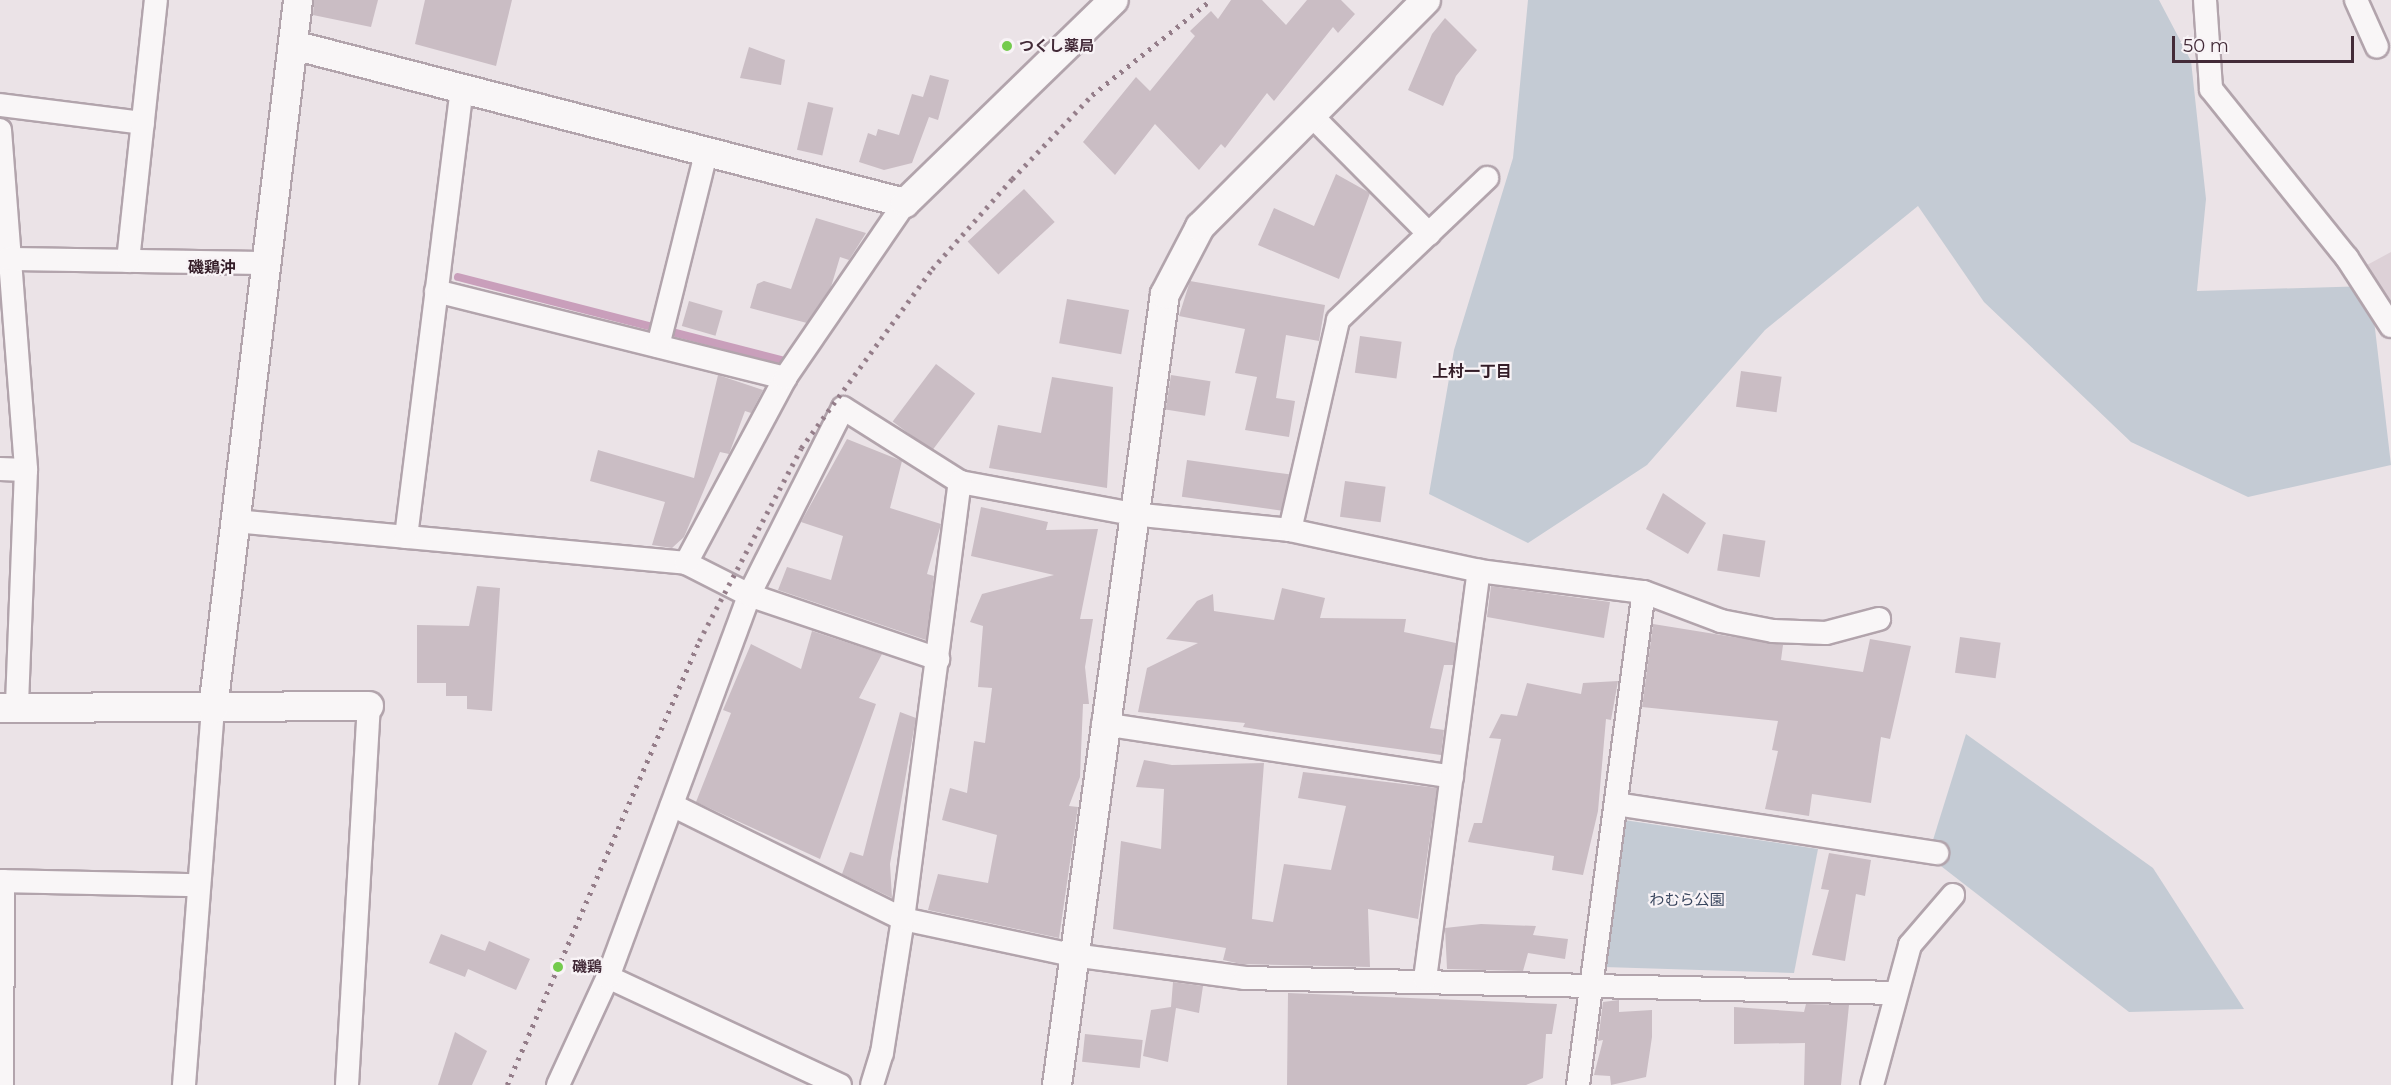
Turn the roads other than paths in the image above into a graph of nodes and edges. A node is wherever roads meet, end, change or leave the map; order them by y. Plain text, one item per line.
1 (156, 0) edge
2 (298, 0) edge
3 (1114, 0) edge
4 (1426, 0) edge
5 (2205, 0) edge
6 (2356, 0) edge
7 (293, 45) junction
8 (2377, 47) dead end
9 (462, 87) junction
10 (0, 105) edge
11 (1310, 114) junction
12 (142, 123) junction
13 (0, 130) edge
14 (707, 150) junction
15 (1487, 178) dead end
16 (905, 202) junction
17 (1429, 234) junction
18 (8, 259) junction
19 (128, 261) junction
20 (266, 263) junction
21 (436, 291) junction
22 (2391, 326) edge
23 (658, 346) junction
24 (785, 378) junction
25 (0, 470) edge
26 (26, 470) junction
27 (960, 482) junction
28 (1132, 514) junction
29 (235, 521) junction
30 (1290, 530) junction
31 (406, 537) junction
32 (686, 563) junction
33 (1479, 571) junction
34 (1644, 592) junction
35 (749, 595) junction
36 (1879, 619) dead end
37 (938, 659) junction
38 (369, 706) joint
39 (9, 708) edge
40 (213, 709) junction
41 (1103, 724) junction
42 (1452, 777) junction
43 (1616, 804) junction
44 (672, 805) junction
45 (1937, 853) dead end
46 (1, 881) edge
47 (199, 885) junction
48 (1953, 895) dead end
49 (903, 920) junction
50 (1073, 955) junction
51 (608, 977) junction
52 (1425, 979) junction
53 (1592, 984) junction
54 (1894, 993) junction
55 (2, 1085) edge
56 (184, 1085) edge
57 (347, 1085) edge
58 (558, 1085) edge
59 (840, 1085) edge
60 (872, 1085) edge
61 (1057, 1085) edge
62 (1578, 1085) edge
63 (1872, 1085) edge

1 - 12 street
2 - 7 street
3 - 16 street
4 - 11 street
5 - 22 street
6 - 8 street
7 - 9 street
7 - 20 street
9 - 14 street
9 - 21 street
10 - 12 street
11 - 17 street
11 - 28 street
12 - 19 street
13 - 18 street
14 - 16 street
14 - 23 street
15 - 17 street
16 - 24 street
17 - 30 street
18 - 19 street
18 - 26 street
19 - 20 street
20 - 29 street
21 - 23 street
21 - 31 street
23 - 24 street
24 - 32 street
25 - 26 street
26 - 39 street
27 - 28 street
27 - 35 street
27 - 37 street
28 - 30 street
28 - 41 street
29 - 31 street
29 - 40 street
30 - 33 street
31 - 32 street
32 - 35 street
33 - 34 street
33 - 42 street
34 - 36 street
34 - 43 street
35 - 37 street
35 - 44 street
37 - 49 street
38 - 40 street
38 - 57 street
39 - 40 street
40 - 47 street
41 - 42 street
41 - 50 street
42 - 52 street
43 - 45 street
43 - 53 street
44 - 49 street
44 - 51 street
46 - 47 street
46 - 55 street
47 - 56 street
48 - 54 street
49 - 50 street
49 - 60 street
50 - 52 street
50 - 61 street
51 - 58 street
51 - 59 street
52 - 53 street
53 - 54 street
53 - 62 street
54 - 63 street

